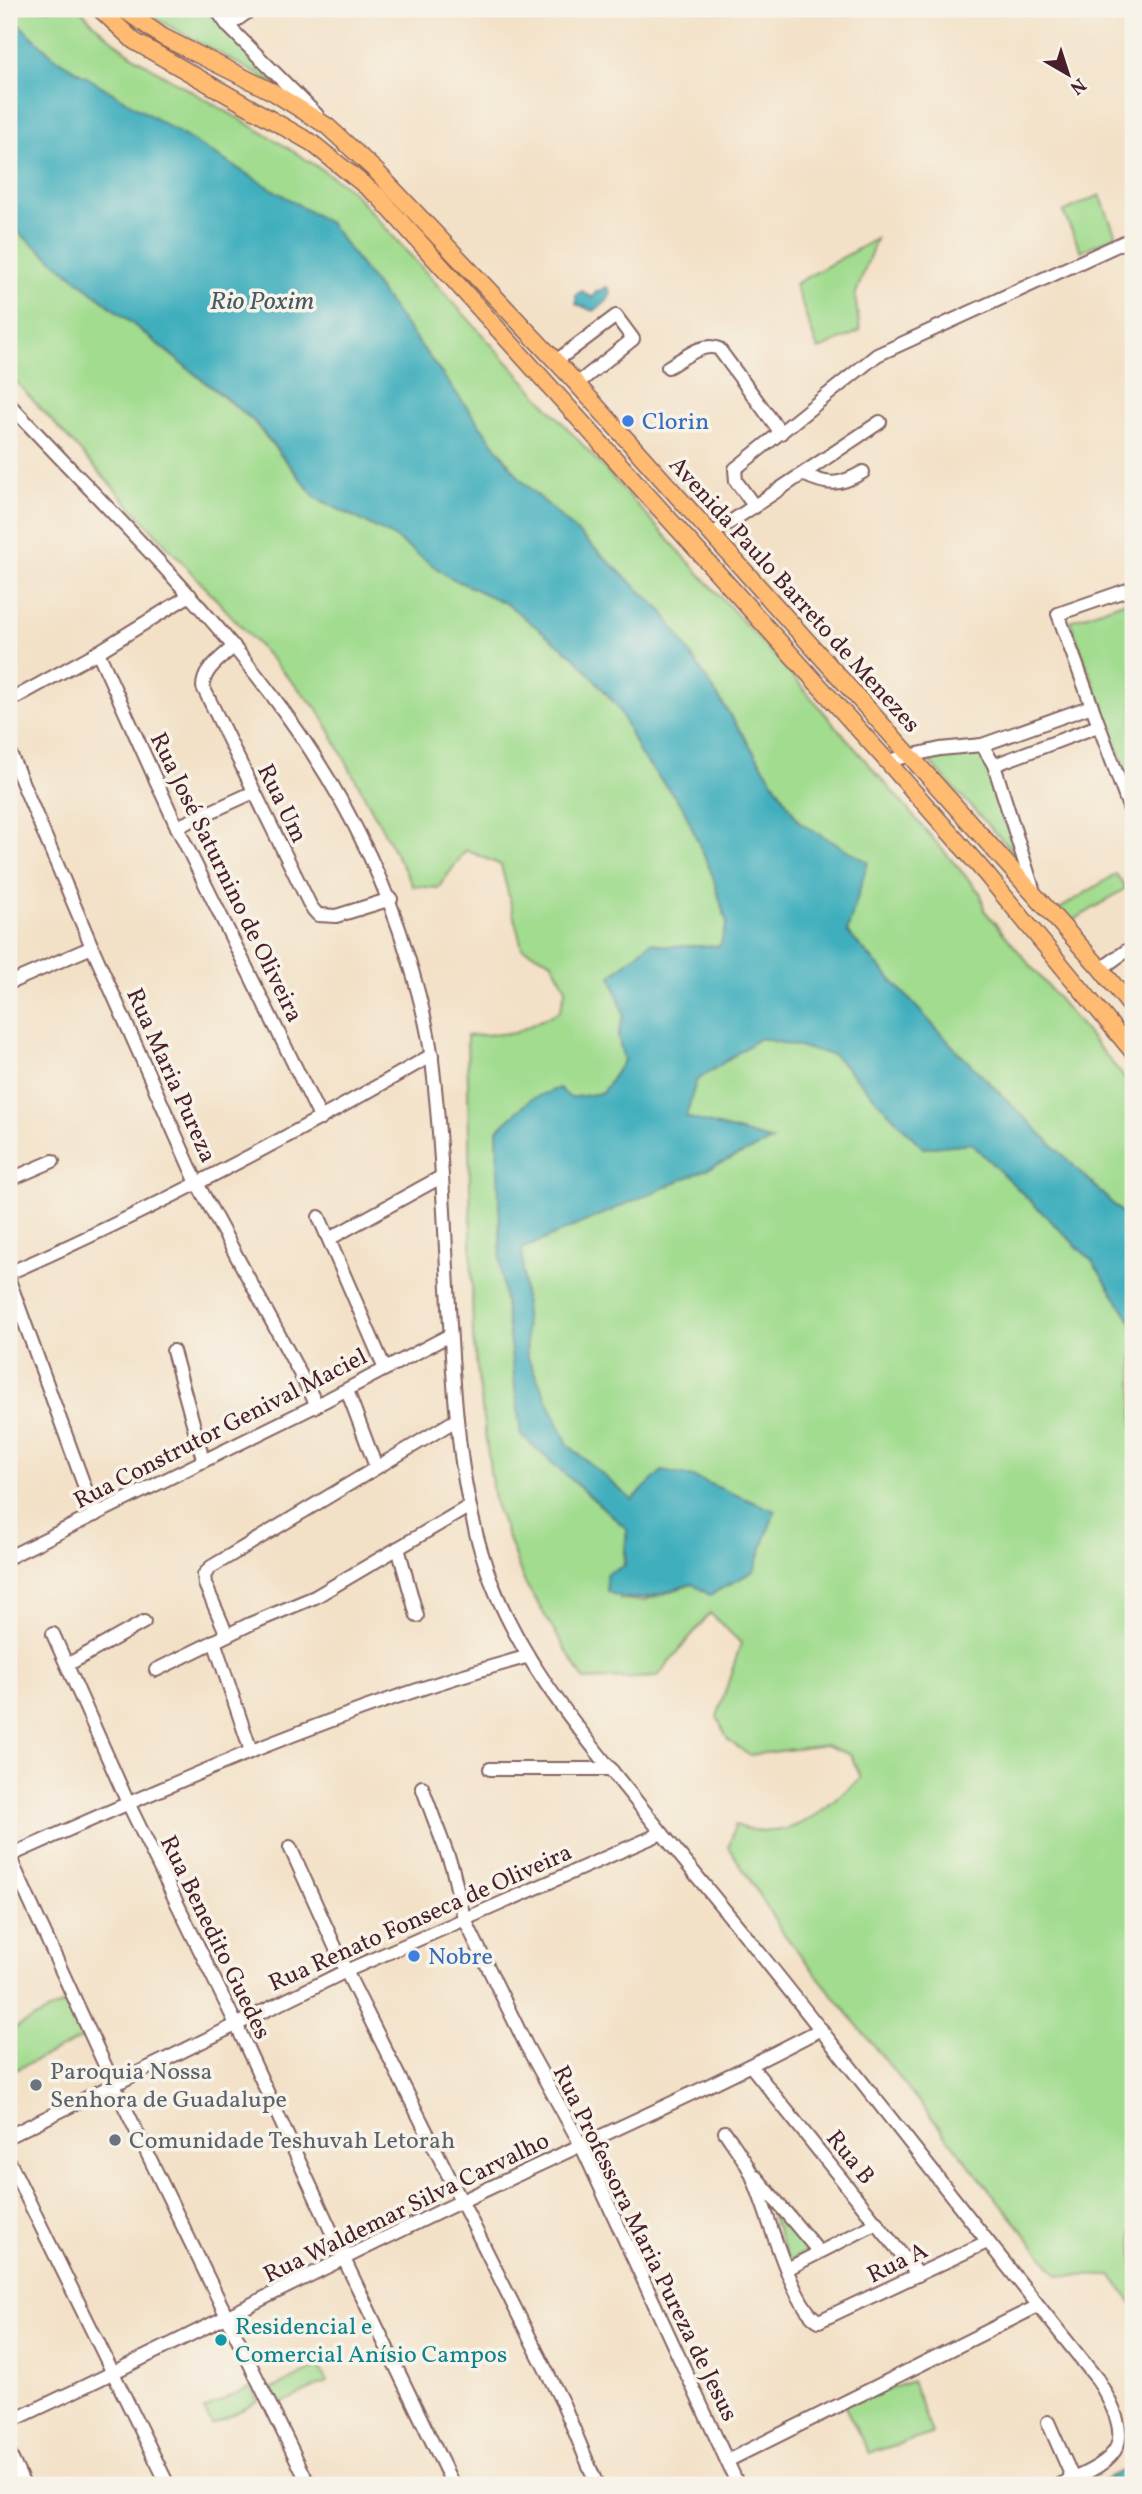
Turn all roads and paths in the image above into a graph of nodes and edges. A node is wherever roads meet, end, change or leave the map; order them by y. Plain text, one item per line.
1 (100, 9) edge
2 (123, 9) edge
3 (216, 9) edge
4 (251, 9) edge
5 (228, 26) junction
6 (327, 126) junction
7 (1133, 238) edge
8 (556, 361) junction
9 (668, 367) dead end
10 (577, 384) junction
11 (9, 405) edge
12 (880, 422) dead end
13 (781, 433) junction
14 (863, 472) dead end
15 (803, 474) junction
16 (755, 507) junction
17 (711, 535) junction
18 (1133, 588) edge
19 (190, 595) junction
20 (234, 646) junction
21 (98, 652) junction
22 (9, 701) edge
23 (1092, 706) junction
24 (1098, 726) junction
25 (982, 745) junction
26 (9, 751) edge
27 (909, 755) junction
28 (887, 761) junction
29 (994, 765) junction
30 (254, 792) junction
31 (1130, 797) edge
32 (1133, 818) edge
33 (177, 827) junction
34 (1021, 880) junction
35 (1000, 892) junction
36 (1035, 896) junction
37 (391, 899) junction
38 (1133, 946) edge
39 (92, 947) junction
40 (1101, 969) junction
41 (9, 983) edge
42 (1133, 1009) edge
43 (1133, 1052) edge
44 (432, 1055) junction
45 (321, 1119) junction
46 (53, 1161) dead end
47 (441, 1177) junction
48 (9, 1180) edge
49 (197, 1183) junction
50 (319, 1217) dead end
51 (329, 1239) junction
52 (9, 1273) edge
53 (9, 1280) edge
54 (450, 1335) junction
55 (173, 1351) dead end
56 (385, 1369) junction
57 (347, 1390) junction
58 (317, 1405) junction
59 (456, 1420) junction
60 (203, 1459) junction
61 (376, 1467) junction
62 (468, 1507) junction
63 (95, 1514) junction
64 (398, 1548) junction
65 (9, 1558) edge
66 (417, 1616) dead end
67 (144, 1622) dead end
68 (53, 1634) dead end
69 (227, 1635) junction
70 (214, 1642) junction
71 (526, 1657) junction
72 (67, 1665) junction
73 (156, 1670) dead end
74 (251, 1751) junction
75 (490, 1769) dead end
76 (611, 1769) junction
77 (422, 1787) dead end
78 (128, 1803) junction
79 (662, 1833) junction
80 (290, 1847) dead end
81 (9, 1856) edge
82 (464, 1918) junction
83 (345, 1971) junction
84 (236, 2024) junction
85 (821, 2029) junction
86 (751, 2066) junction
87 (114, 2085) junction
88 (725, 2132) dead end
89 (9, 2136) edge
90 (581, 2145) junction
91 (9, 2161) edge
92 (749, 2170) junction
93 (461, 2201) junction
94 (877, 2223) junction
95 (987, 2242) junction
96 (819, 2252) junction
97 (344, 2259) junction
98 (787, 2269) junction
99 (918, 2275) junction
100 (1038, 2306) junction
101 (225, 2318) junction
102 (116, 2373) junction
103 (9, 2422) edge
104 (1048, 2422) dead end
105 (9, 2453) edge
106 (727, 2461) junction
107 (1073, 2479) junction
108 (24, 2485) edge
109 (168, 2485) edge
110 (309, 2485) edge
111 (453, 2485) edge
112 (597, 2485) edge
113 (738, 2485) edge
114 (1059, 2485) edge

1 - 28 main road, Avenida Paulo Barreto de Menezes
2 - 6 main road, Avenida Paulo Barreto de Menezes
3 - 5 street
4 - 5 street
5 - 6 street
6 - 8 main road, Avenida Paulo Barreto de Menezes
7 - 13 street
8 - 10 main road, Avenida Paulo Barreto de Menezes
8 - 10 street
9 - 13 street
10 - 17 main road, Avenida Paulo Barreto de Menezes
11 - 19 street
12 - 15 street
13 - 16 street
14 - 15 street
15 - 16 street
16 - 17 street
17 - 27 main road, Avenida Paulo Barreto de Menezes
18 - 23 street
19 - 20 street
19 - 21 street
20 - 30 street, Rua Um
20 - 37 street
21 - 22 street
21 - 33 street, Rua José Saturnino de Oliveira
23 - 24 street
23 - 25 street
24 - 29 street
24 - 31 street
25 - 27 street
25 - 29 street
26 - 39 street, Rua Maria Pureza
27 - 28 street
27 - 34 main road, Avenida Paulo Barreto de Menezes
28 - 35 main road, Avenida Paulo Barreto de Menezes
29 - 36 street
30 - 33 street
30 - 37 street, Rua Um
31 - 32 street
33 - 45 street, Rua José Saturnino de Oliveira
34 - 35 main road
34 - 36 main road, Avenida Paulo Barreto de Menezes
35 - 43 main road, Avenida Paulo Barreto de Menezes
36 - 40 main road, Avenida Paulo Barreto de Menezes
37 - 44 street
38 - 40 street
39 - 41 street
39 - 49 street, Rua Maria Pureza
40 - 42 main road, Avenida Paulo Barreto de Menezes
44 - 45 street
44 - 47 street
45 - 49 street
46 - 48 street
47 - 51 street
47 - 54 street
49 - 52 street
49 - 58 street, Rua Maria Pureza
50 - 51 street
51 - 56 street
53 - 63 street
54 - 56 street, Rua Construtor Genival Maciel
54 - 59 street
55 - 60 street
56 - 57 street, Rua Construtor Genival Maciel
57 - 58 street, Rua Construtor Genival Maciel
57 - 61 street
58 - 60 street, Rua Construtor Genival Maciel
59 - 61 street
59 - 62 street
60 - 63 street, Rua Construtor Genival Maciel
61 - 69 street
62 - 64 street
62 - 71 street
63 - 65 street, Rua Construtor Genival Maciel
64 - 66 street
64 - 69 street
67 - 72 street
68 - 72 street, Rua Benedito Guedes
69 - 70 street
70 - 73 street
70 - 74 street
71 - 74 street
71 - 76 street
72 - 78 street, Rua Benedito Guedes
74 - 78 street
75 - 76 street
76 - 79 street
77 - 82 street, Rua Professora Maria Pureza de Jesus
78 - 81 street
78 - 84 street, Rua Benedito Guedes
79 - 82 street, Rua Renato Fonseca de Oliveira
79 - 85 street
80 - 83 street
81 - 87 street
82 - 83 street, Rua Renato Fonseca de Oliveira
82 - 90 street, Rua Professora Maria Pureza de Jesus
83 - 84 street, Rua Renato Fonseca de Oliveira
83 - 93 street
84 - 87 street, Rua Renato Fonseca de Oliveira
84 - 97 street, Rua Benedito Guedes
85 - 86 street, Rua Waldemar Silva Carvalho
85 - 95 street
86 - 90 street, Rua Waldemar Silva Carvalho
86 - 94 street, Rua B
87 - 89 street, Rua Renato Fonseca de Oliveira
87 - 101 street
88 - 92 street
90 - 93 street, Rua Waldemar Silva Carvalho
90 - 106 street, Rua Professora Maria Pureza de Jesus
91 - 102 street
92 - 96 street
92 - 98 street
93 - 97 street, Rua Waldemar Silva Carvalho
93 - 112 street
94 - 96 street
94 - 99 street, Rua B
95 - 99 street, Rua A
95 - 100 street
96 - 98 street
97 - 101 street, Rua Waldemar Silva Carvalho
97 - 111 street, Rua Benedito Guedes
98 - 99 street, Rua A
100 - 106 street
100 - 107 street
101 - 102 street, Rua Waldemar Silva Carvalho
101 - 110 street
102 - 103 street, Rua Waldemar Silva Carvalho
102 - 109 street
104 - 107 street
105 - 108 street
106 - 113 street, Rua Professora Maria Pureza de Jesus
107 - 114 street

